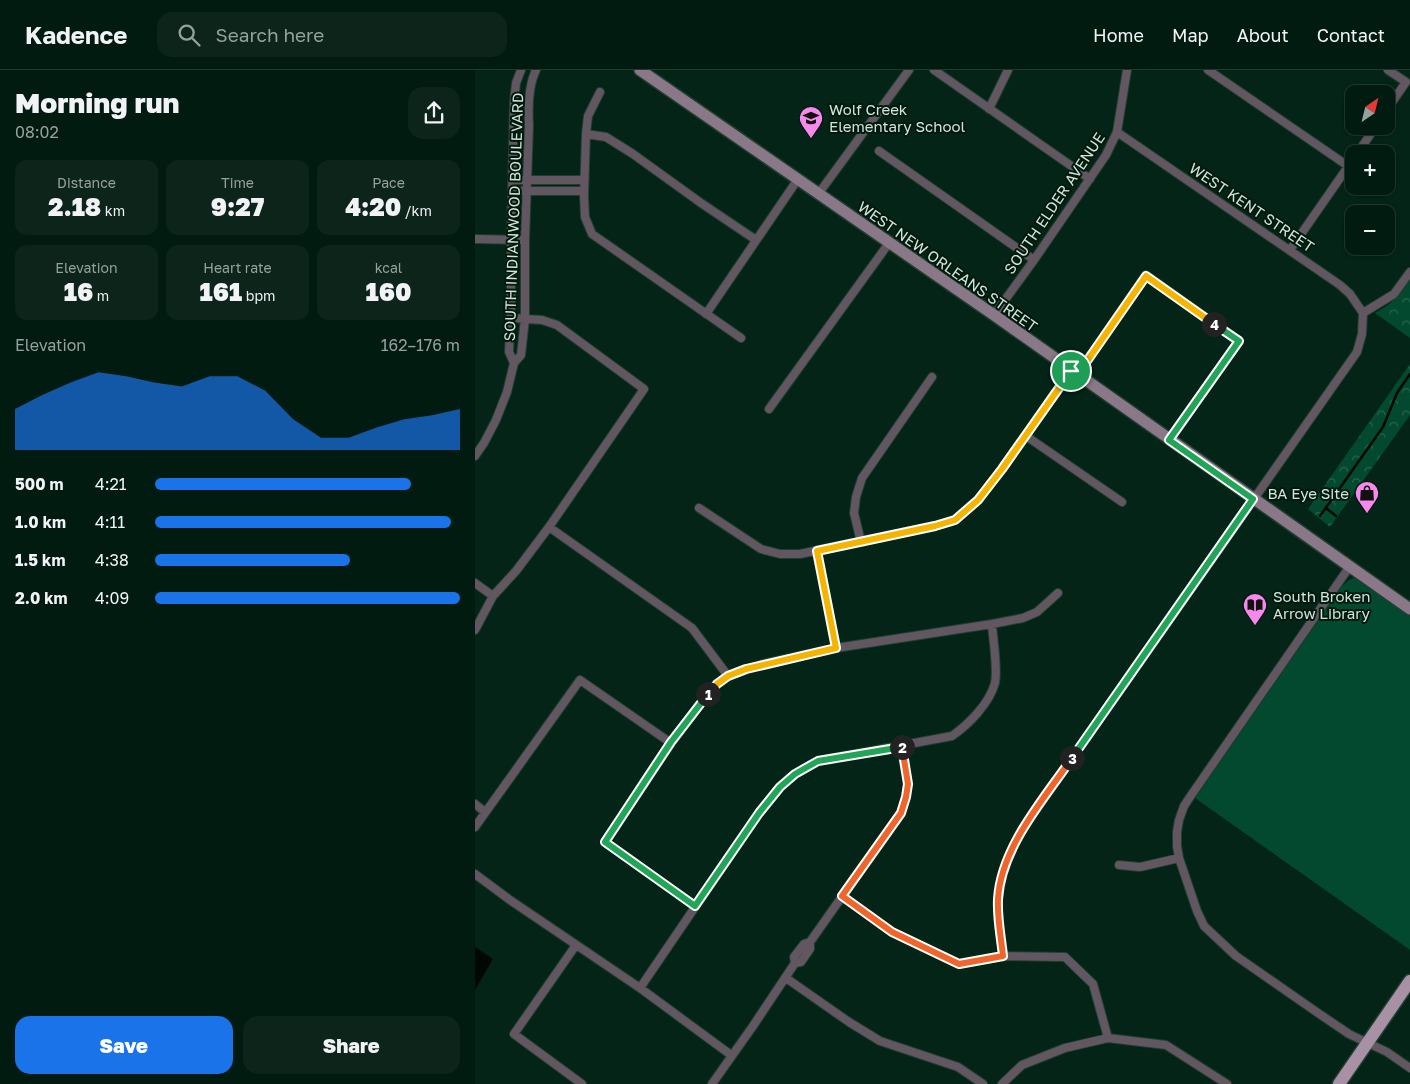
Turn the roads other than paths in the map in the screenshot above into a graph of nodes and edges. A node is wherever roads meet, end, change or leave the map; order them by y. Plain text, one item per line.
1 (522, 70) edge
2 (640, 70) edge
3 (909, 70) edge
4 (934, 70) edge
5 (1008, 70) edge
6 (1127, 70) edge
7 (1208, 70) edge
8 (1388, 70) edge
9 (535, 73) edge
10 (600, 92) dead end
11 (1395, 98) edge
12 (989, 109) junction
13 (1117, 132) junction
14 (587, 134) junction
15 (879, 151) dead end
16 (1345, 164) edge
17 (1345, 170) edge
18 (798, 179) junction
19 (1090, 179) junction
20 (513, 180) junction
21 (527, 180) junction
22 (557, 180) junction
23 (584, 180) junction
24 (512, 191) junction
25 (527, 191) junction
26 (556, 191) junction
27 (584, 191) junction
28 (819, 193) junction
29 (475, 239) edge
30 (511, 240) junction
31 (525, 240) junction
32 (756, 240) junction
33 (889, 243) junction
34 (1290, 250) junction
35 (1034, 260) junction
36 (1410, 272) edge
37 (706, 314) junction
38 (1363, 314) junction
39 (994, 315) junction
40 (511, 318) junction
41 (525, 319) junction
42 (741, 338) dead end
43 (513, 363) junction
44 (1075, 372) junction
45 (932, 377) dead end
46 (769, 409) dead end
47 (1026, 436) junction
48 (1169, 440) junction
49 (475, 456) edge
50 (1253, 499) junction
51 (1122, 502) dead end
52 (699, 508) dead end
53 (549, 527) junction
54 (861, 542) junction
55 (817, 551) junction
56 (1350, 566) junction
57 (475, 583) edge
58 (1057, 593) dead end
59 (493, 596) junction
60 (1410, 609) edge
61 (992, 624) junction
62 (475, 630) edge
63 (836, 648) junction
64 (728, 676) junction
65 (671, 742) junction
66 (901, 746) junction
67 (475, 804) edge
68 (485, 812) junction
69 (475, 827) edge
70 (1179, 858) junction
71 (1119, 865) dead end
72 (475, 874) edge
73 (842, 896) junction
74 (695, 906) junction
75 (576, 945) junction
76 (1003, 956) junction
77 (786, 978) junction
78 (1410, 981) edge
79 (640, 988) junction
80 (1108, 1038) junction
81 (1367, 1043) junction
82 (731, 1055) junction
83 (1410, 1068) edge
84 (582, 1084) edge
85 (712, 1084) edge
86 (983, 1084) edge
87 (1002, 1084) edge
88 (1227, 1084) edge
89 (1339, 1084) edge

1 - 9 street
1 - 20 street, SOUTH INDIANWOOD BOULEVARD
2 - 18 street, WEST NEW ORLEANS STREET
3 - 28 street
4 - 12 street
5 - 12 street
6 - 13 street, SOUTH ELDER AVENUE
7 - 16 street
8 - 11 street
9 - 21 street, SOUTH INDIANWOOD BOULEVARD
10 - 14 street
12 - 19 street
13 - 19 street, SOUTH ELDER AVENUE
13 - 34 street, WEST KENT STREET
14 - 23 street
14 - 32 street
15 - 35 street
17 - 34 street
18 - 28 street, WEST NEW ORLEANS STREET
18 - 32 street
19 - 35 street, SOUTH ELDER AVENUE
20 - 21 street
20 - 24 street, SOUTH INDIANWOOD BOULEVARD
21 - 22 street
21 - 25 street, SOUTH INDIANWOOD BOULEVARD
22 - 23 street
22 - 26 street
23 - 27 street
24 - 25 street
24 - 30 street, SOUTH INDIANWOOD BOULEVARD
25 - 26 street
25 - 31 street, SOUTH INDIANWOOD BOULEVARD
26 - 27 street
27 - 37 street
28 - 33 street, WEST NEW ORLEANS STREET
29 - 30 street
30 - 31 street
30 - 40 street, SOUTH INDIANWOOD BOULEVARD
31 - 41 street, SOUTH INDIANWOOD BOULEVARD
32 - 37 street
33 - 39 street, WEST NEW ORLEANS STREET
33 - 46 street
34 - 38 street, WEST KENT STREET
35 - 39 street, SOUTH ELDER AVENUE
36 - 38 street
37 - 42 street
38 - 50 street
39 - 44 street, WEST NEW ORLEANS STREET
40 - 41 street
40 - 43 street, SOUTH INDIANWOOD BOULEVARD
41 - 43 street, SOUTH INDIANWOOD BOULEVARD
41 - 53 street
43 - 49 street, SOUTH INDIANWOOD BOULEVARD
44 - 47 street
44 - 48 street, WEST NEW ORLEANS STREET
44 - 48 street
45 - 54 street
47 - 51 street
47 - 54 street
48 - 50 street, WEST NEW ORLEANS STREET
50 - 56 street, WEST NEW ORLEANS STREET
50 - 76 street
52 - 55 street
53 - 59 street
53 - 64 street
54 - 55 street
55 - 63 street
56 - 60 street, WEST NEW ORLEANS STREET
56 - 70 street
57 - 59 street
58 - 61 street
59 - 62 street
61 - 63 street
61 - 66 street
63 - 64 street
64 - 65 street
65 - 68 street
65 - 74 street
66 - 73 street
66 - 74 street
67 - 68 street
68 - 69 street
70 - 71 street
70 - 81 street
72 - 75 street
73 - 76 street
73 - 77 street
74 - 79 street
75 - 79 street
75 - 84 street
76 - 80 street
77 - 82 street
77 - 86 street
78 - 81 main road
79 - 82 street
80 - 87 street
80 - 88 street
81 - 83 street
81 - 89 main road
82 - 85 street

